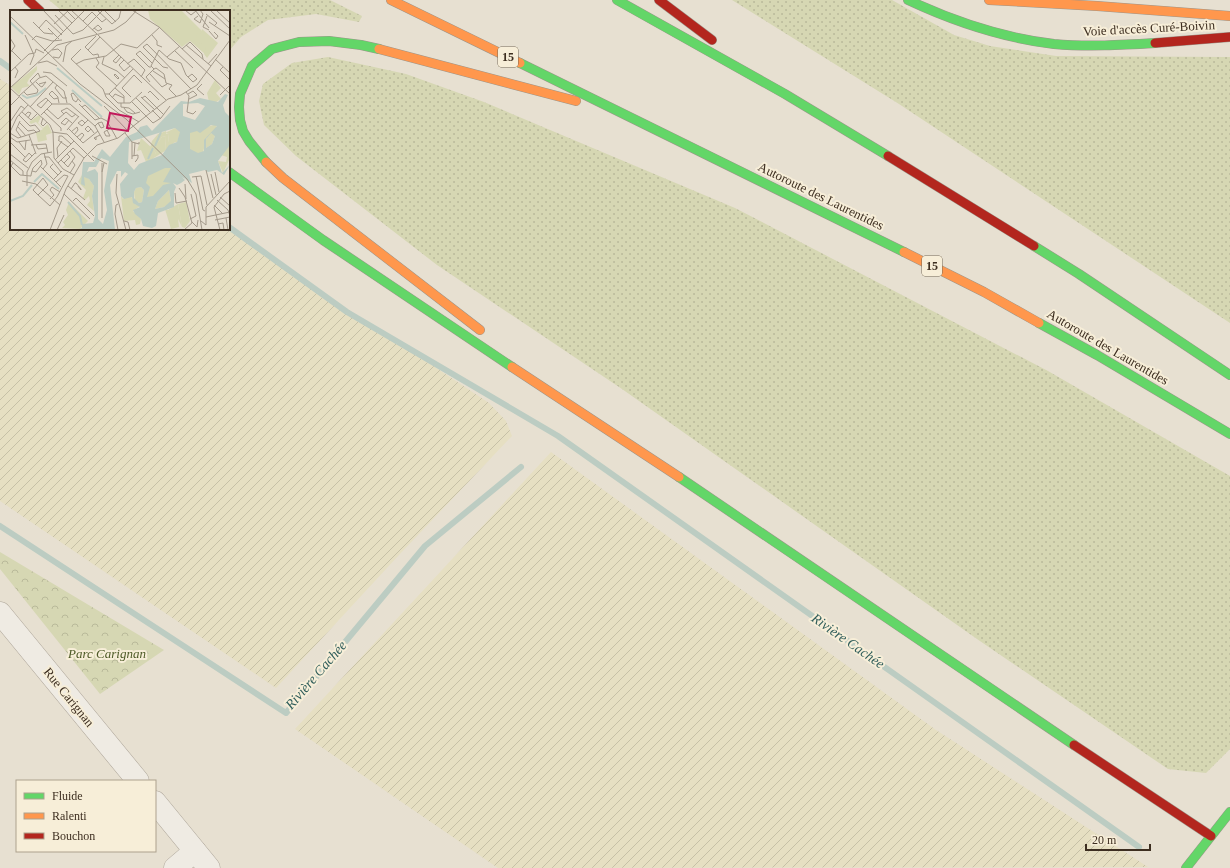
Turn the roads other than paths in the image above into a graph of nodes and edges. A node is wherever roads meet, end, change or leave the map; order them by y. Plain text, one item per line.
1 (28, 0) edge
2 (391, 0) edge
3 (616, 0) edge
4 (659, 0) edge
5 (908, 0) edge
6 (989, 0) edge
7 (39, 10) edge
8 (1230, 16) edge
9 (1230, 37) edge
10 (785, 94) junction
11 (624, 114) junction
12 (230, 173) edge
13 (486, 335) dead end
14 (523, 364) dead end
15 (1230, 375) edge
16 (609, 430) junction
17 (1230, 434) edge
18 (0, 613) edge
19 (137, 780) edge
20 (156, 803) edge
21 (1230, 812) edge
22 (1211, 836) junction
23 (196, 851) junction
24 (175, 868) edge
25 (210, 868) edge
26 (1186, 868) edge

1 - 7 main road
2 - 11 main road, Autoroute des Laurentides / 15
3 - 10 main road
4 - 10 main road
5 - 9 main road, Voie d'accès Curé-Boivin
6 - 8 main road, Voie d'accès Curé-Boivin
10 - 15 main road
11 - 13 main road
11 - 17 main road, Autoroute des Laurentides / 15
12 - 16 main road
14 - 16 main road
16 - 22 main road
18 - 19 street, Rue Carignan
20 - 23 street
21 - 22 main road
22 - 26 main road
23 - 24 street
23 - 25 street

